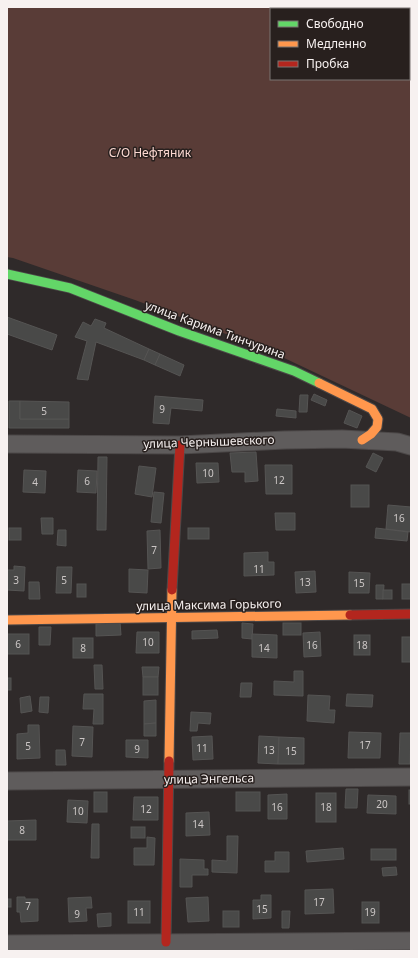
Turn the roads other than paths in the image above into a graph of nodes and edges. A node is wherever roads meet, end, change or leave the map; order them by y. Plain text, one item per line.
1 (7, 274) edge
2 (362, 440) junction
3 (7, 444) edge
4 (180, 445) junction
5 (411, 446) edge
6 (411, 614) edge
7 (171, 617) junction
8 (7, 620) edge
9 (411, 776) edge
10 (169, 780) junction
11 (7, 781) edge
12 (411, 941) edge
13 (166, 942) junction
14 (7, 944) edge

1 - 2 street, улица Карима Тинчурина
2 - 4 street, улица Чернышевского
2 - 5 street, улица Чернышевского
3 - 4 street, улица Чернышевского
4 - 7 street
6 - 7 street, улица Максима Горького
7 - 8 street, улица Максима Горького
7 - 10 street
9 - 10 street, улица Энгельса
10 - 11 street, улица Энгельса
10 - 13 street
12 - 13 street
13 - 14 street

